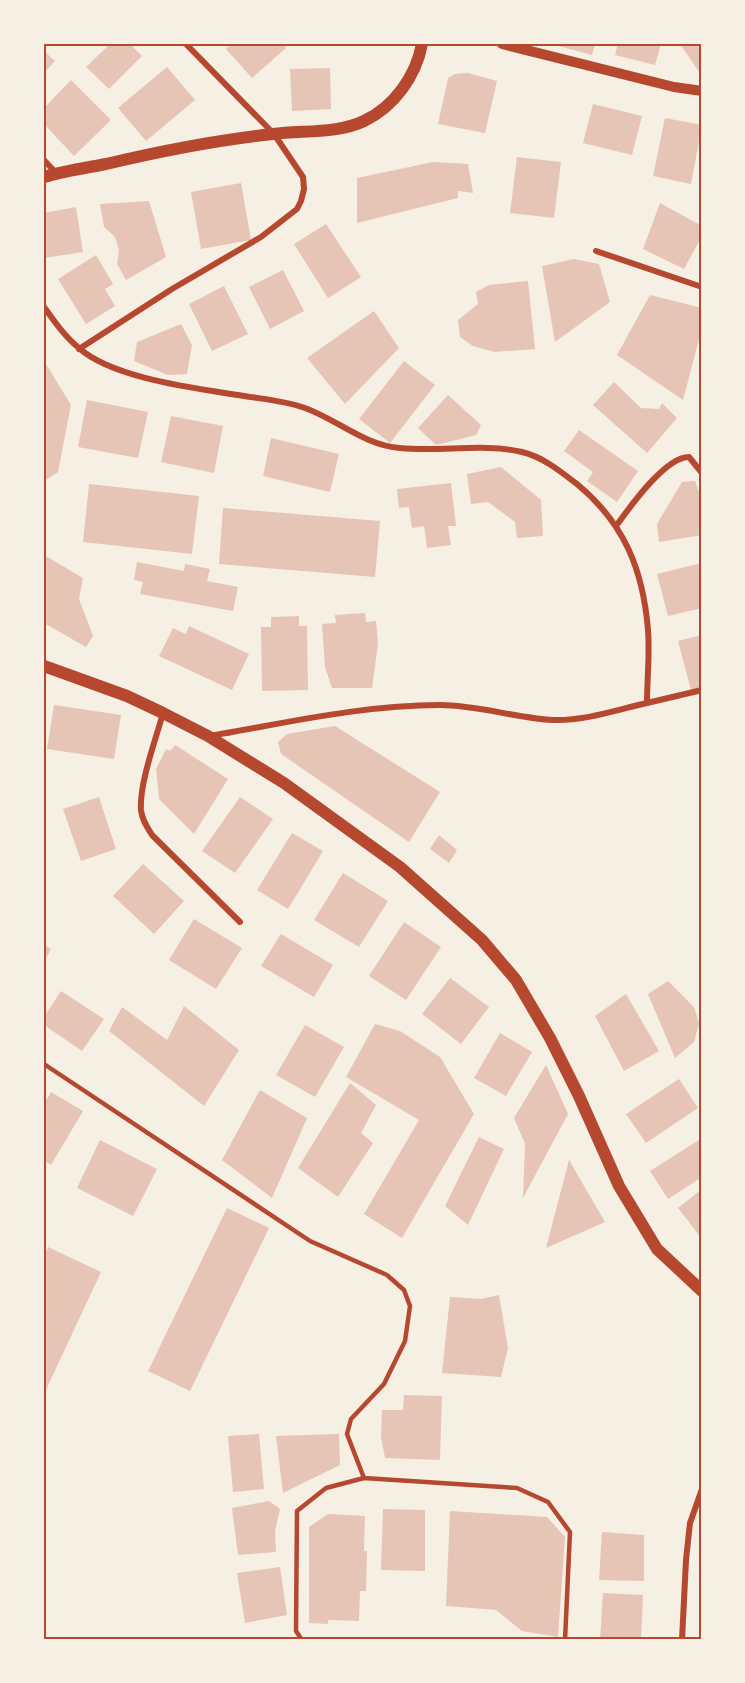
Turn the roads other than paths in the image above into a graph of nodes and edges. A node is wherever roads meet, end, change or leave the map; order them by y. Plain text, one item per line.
1 (186, 44) edge
2 (423, 44) edge
3 (502, 44) edge
4 (702, 91) edge
5 (274, 134) junction
6 (44, 160) edge
7 (56, 173) junction
8 (44, 177) edge
9 (596, 251) dead end
10 (702, 287) edge
11 (44, 307) edge
12 (79, 349) junction
13 (702, 473) edge
14 (616, 526) junction
15 (44, 666) edge
16 (702, 690) edge
17 (647, 703) junction
18 (163, 713) junction
19 (208, 736) junction
20 (240, 922) dead end
21 (44, 1064) edge
22 (702, 1291) edge
23 (364, 1478) junction
24 (702, 1489) edge
25 (302, 1640) edge
26 (565, 1640) edge
27 (682, 1640) edge

1 - 5 street
2 - 5 main road
3 - 4 street
5 - 7 main road
5 - 12 street
6 - 7 street
7 - 8 main road
9 - 10 street
11 - 12 street
12 - 14 street
13 - 14 street
14 - 17 street
15 - 18 main road
16 - 17 street
17 - 19 street
18 - 19 main road
18 - 20 street
19 - 22 main road
21 - 23 lane
23 - 25 lane
23 - 26 lane
24 - 27 street

